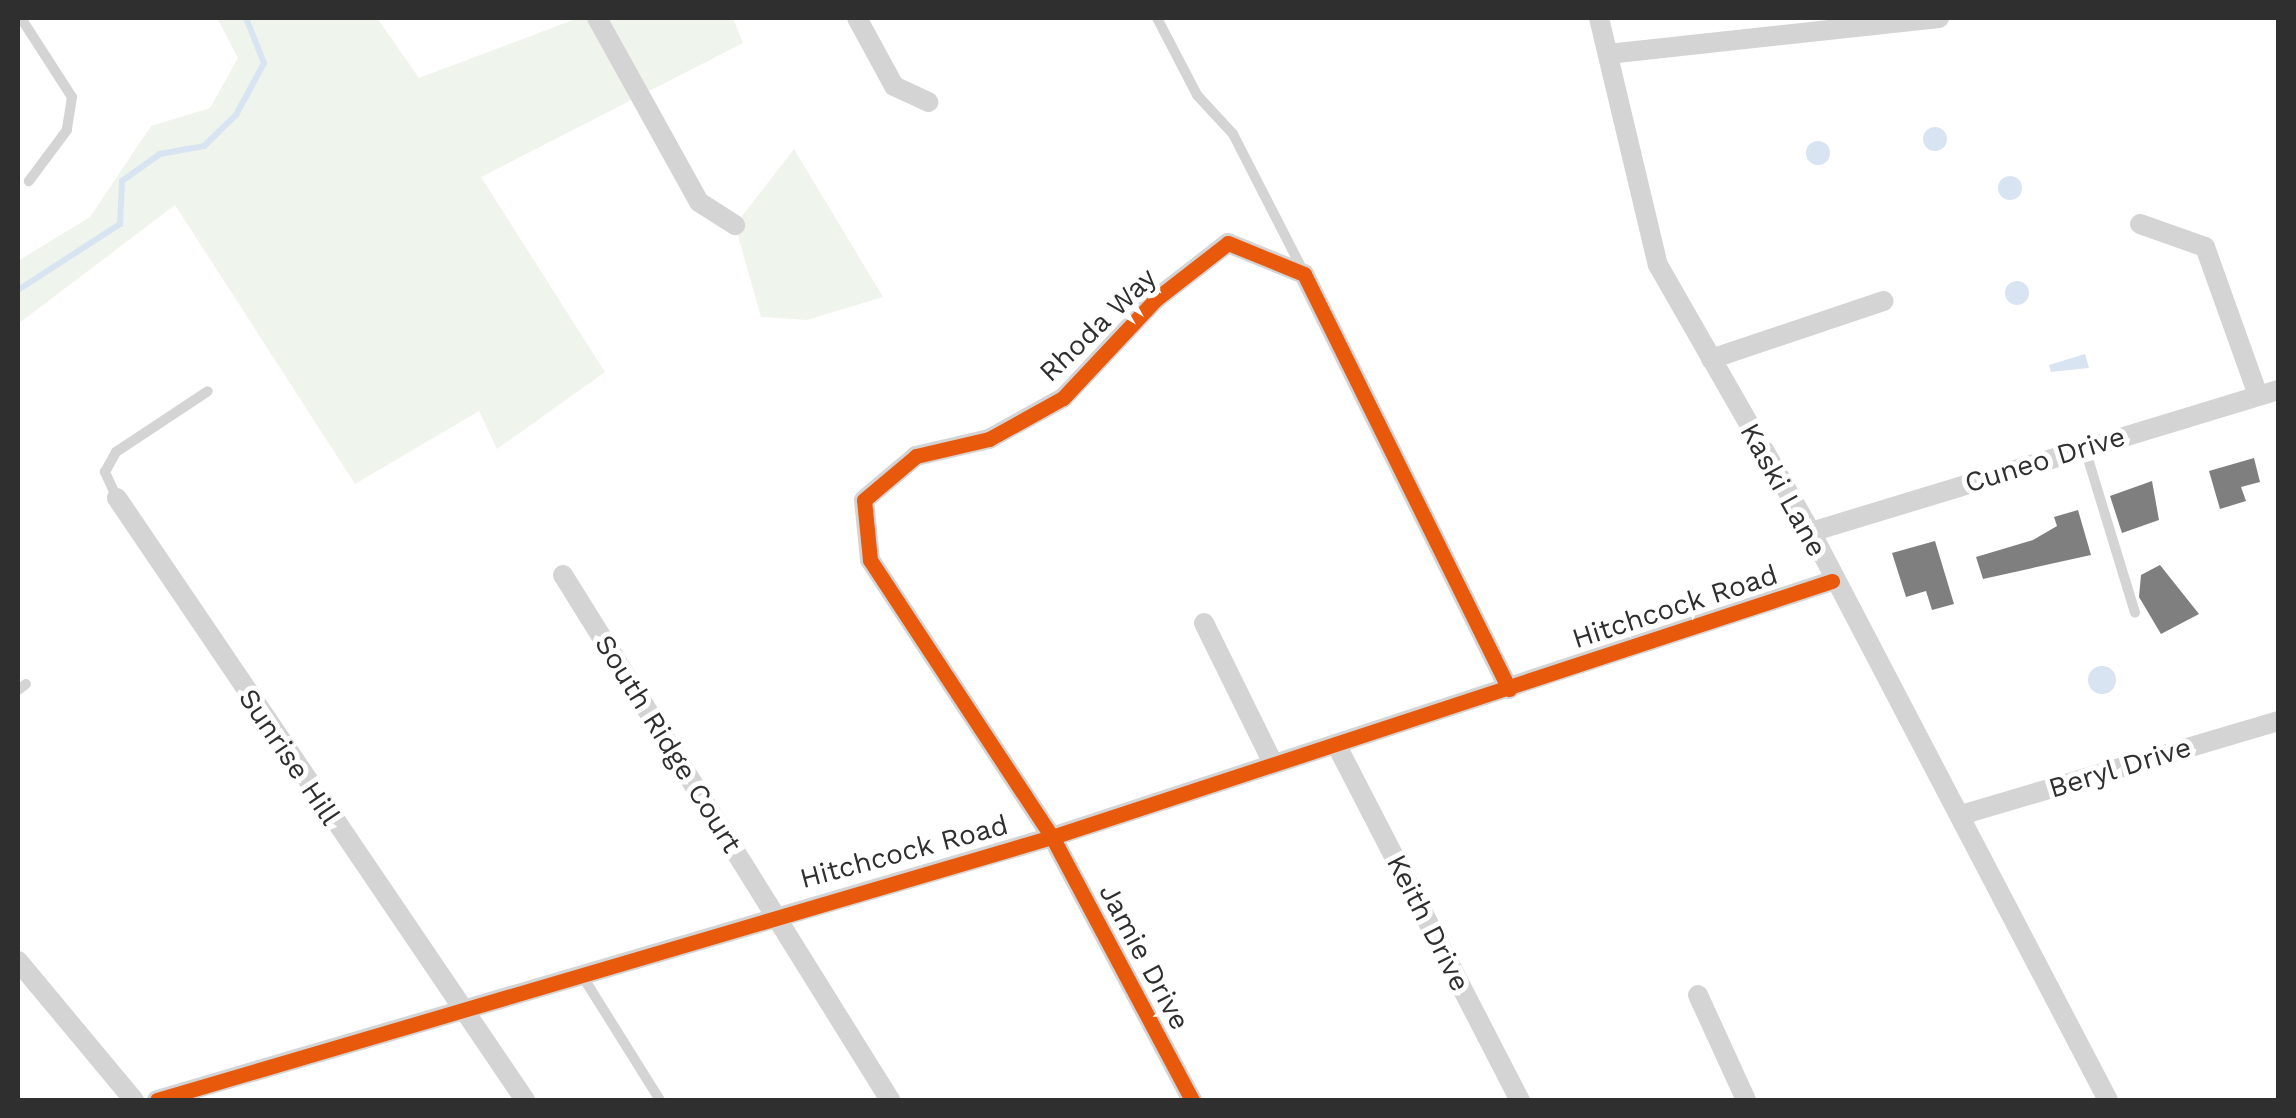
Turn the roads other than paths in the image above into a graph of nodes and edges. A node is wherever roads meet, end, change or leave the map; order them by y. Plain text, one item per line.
1 (21, 18) edge
2 (597, 18) edge
3 (857, 18) edge
4 (1157, 18) edge
5 (1600, 18) edge
6 (1939, 18) edge
7 (1608, 54) junction
8 (928, 102) dead end
9 (29, 181) dead end
10 (2140, 224) dead end
11 (735, 225) dead end
12 (1304, 274) junction
13 (1883, 301) dead end
14 (1711, 358) junction
15 (208, 390) dead end
16 (2268, 392) edge
17 (2085, 448) junction
18 (117, 498) joint
19 (1812, 532) junction
20 (563, 576) dead end
21 (1832, 581) junction
22 (2135, 613) dead end
23 (1204, 623) dead end
24 (1509, 689) junction
25 (2278, 721) edge
26 (1337, 746) junction
27 (1273, 763) junction
28 (1961, 815) junction
29 (1052, 837) junction
30 (774, 914) junction
31 (18, 961) edge
32 (582, 977) junction
33 (1698, 994) dead end
34 (462, 1017) junction
35 (2098, 1097) edge
36 (134, 1100) edge
37 (156, 1100) edge
38 (525, 1100) edge
39 (660, 1100) edge
40 (890, 1100) edge
41 (1192, 1100) edge
42 (1520, 1100) edge
43 (1746, 1100) edge

1 - 9 lane
2 - 11 street
3 - 8 street
4 - 12 lane
5 - 7 street, Kaski Lane
6 - 7 street
7 - 14 street, Kaski Lane
10 - 16 street
12 - 24 street
12 - 29 street, Rhoda Way
13 - 14 street
14 - 19 street, Kaski Lane
15 - 18 lane
16 - 17 street, Cuneo Drive
17 - 19 street, Cuneo Drive
17 - 22 lane
18 - 34 street, Sunrise Hill
19 - 21 street, Kaski Lane
20 - 30 street, South Ridge Court
21 - 24 street, Hitchcock Road
21 - 28 street, Kaski Lane
23 - 27 street
24 - 26 street, Hitchcock Road
25 - 28 street, Beryl Drive
26 - 27 street, Hitchcock Road
26 - 42 street, Keith Drive
27 - 29 street, Hitchcock Road
28 - 35 street, Kaski Lane
29 - 30 street, Hitchcock Road
29 - 41 street, Jamie Drive
30 - 32 street, Hitchcock Road
30 - 40 street, South Ridge Court
31 - 36 street
32 - 34 street, Hitchcock Road
32 - 39 lane
33 - 43 street
34 - 37 street, Hitchcock Road
34 - 38 street, Sunrise Hill

